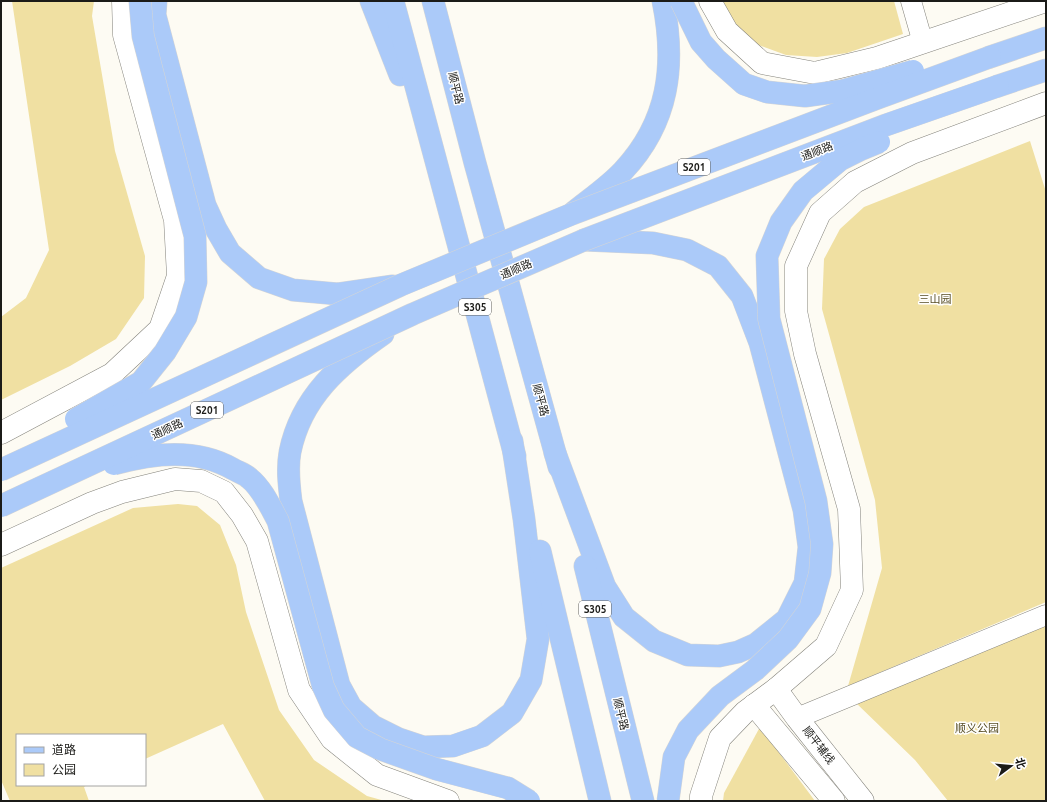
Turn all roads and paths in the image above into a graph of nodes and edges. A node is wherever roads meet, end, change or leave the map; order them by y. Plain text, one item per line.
1 (123, 1) edge
2 (140, 1) edge
3 (156, 1) edge
4 (371, 1) edge
5 (393, 1) edge
6 (433, 1) edge
7 (440, 1) edge
8 (663, 1) edge
9 (681, 1) edge
10 (710, 1) edge
11 (910, 1) edge
12 (1046, 2) edge
13 (1046, 38) edge
14 (923, 43) junction
15 (990, 57) junction
16 (1046, 70) edge
17 (998, 86) junction
18 (1046, 102) edge
19 (466, 129) junction
20 (438, 173) junction
21 (572, 214) junction
22 (584, 240) junction
23 (401, 285) junction
24 (413, 314) junction
25 (1, 434) edge
26 (512, 441) junction
27 (555, 453) junction
28 (1, 464) edge
29 (1, 470) edge
30 (1, 507) edge
31 (1, 544) edge
32 (1046, 615) edge
33 (776, 688) junction
34 (754, 705) junction
35 (797, 718) junction
36 (448, 801) edge
37 (529, 801) edge
38 (600, 801) edge
39 (643, 801) edge
40 (668, 801) edge
41 (701, 801) edge
42 (834, 801) edge
43 (863, 801) edge

1 - 25 street
2 - 28 main road, bridge
3 - 23 main road, bridge
4 - 20 main road
5 - 20 main road, S305
6 - 19 main road, 顺平路 / S305
7 - 19 main road
8 - 21 main road
9 - 15 main road, bridge
10 - 14 street
11 - 14 street
12 - 14 street
13 - 15 main road, S201
15 - 21 main road, S201, bridge
16 - 17 main road, 通顺路 / S201
17 - 22 main road, 通顺路 / S201, bridge
17 - 40 main road, bridge
18 - 33 street
19 - 27 main road, 顺平路 / S305, bridge
20 - 26 main road, S305, bridge
21 - 23 main road, S201, bridge
22 - 24 main road, 通顺路 / S201, bridge
22 - 27 main road
23 - 29 main road, S201, bridge
24 - 26 main road, bridge
24 - 30 main road, 通顺路 / S201, bridge
26 - 38 main road, S305
27 - 39 main road, 顺平路 / S305
30 - 37 main road, bridge
31 - 36 street
32 - 35 street
33 - 34 street
33 - 35 street, 顺平辅线
34 - 41 street
34 - 42 street
35 - 43 street, 顺平辅线

